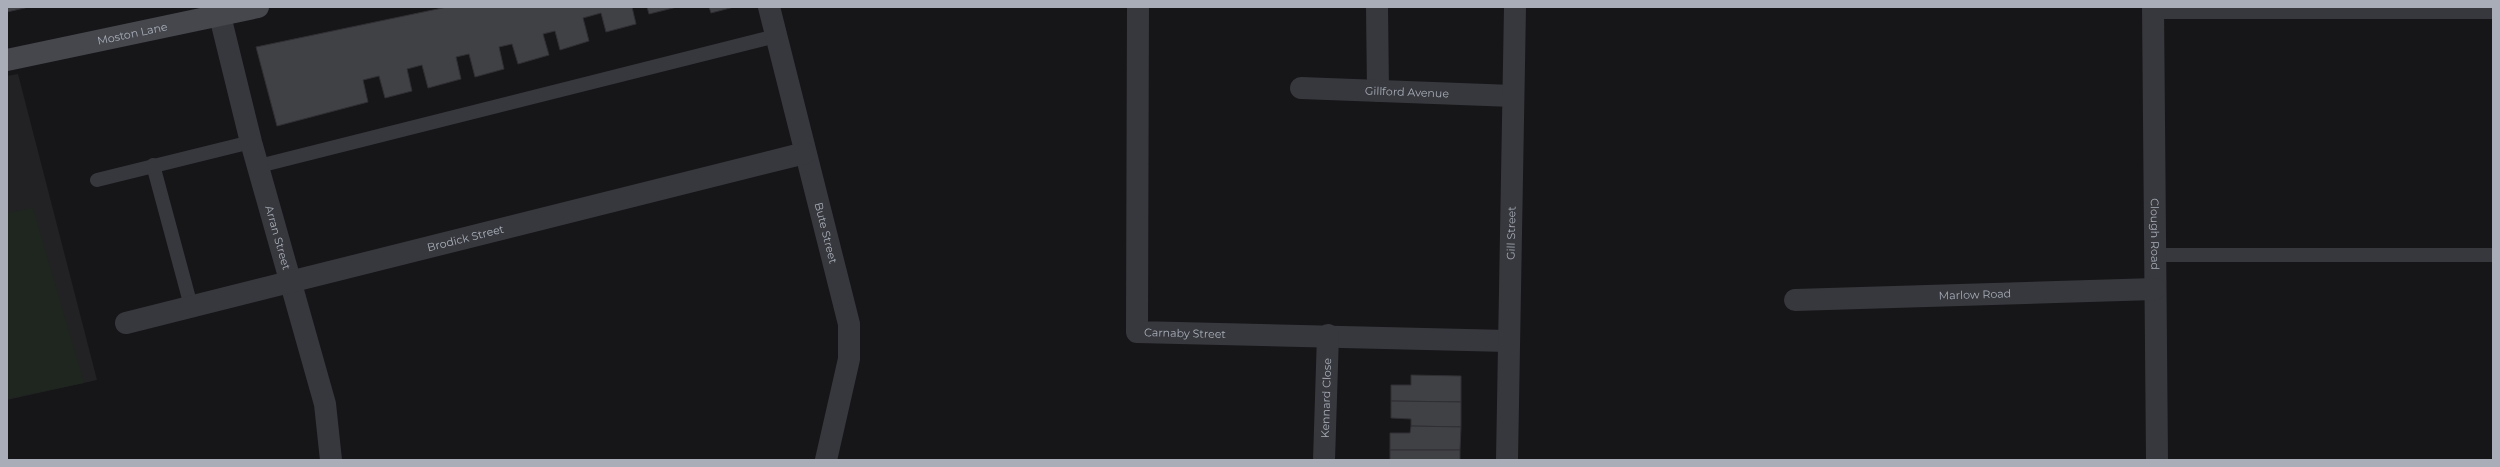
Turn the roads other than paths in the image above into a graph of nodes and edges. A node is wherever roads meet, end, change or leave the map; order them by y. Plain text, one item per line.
1 (258, 7) edge
2 (769, 7) edge
3 (1138, 7) edge
4 (1378, 7) edge
5 (1515, 7) edge
6 (2153, 9) edge
7 (2493, 12) edge
8 (220, 16) junction
9 (776, 36) junction
10 (7, 60) edge
11 (1301, 88) dead end
12 (1378, 91) junction
13 (1513, 96) junction
14 (251, 142) junction
15 (805, 153) junction
16 (153, 165) junction
17 (259, 166) junction
18 (96, 180) dead end
19 (2154, 255) junction
20 (2493, 255) edge
21 (292, 282) junction
22 (2155, 289) junction
23 (1795, 300) dead end
24 (191, 306) junction
25 (126, 323) dead end
26 (1328, 335) junction
27 (1508, 341) junction
28 (331, 460) edge
29 (826, 460) edge
30 (1324, 460) edge
31 (1507, 460) edge
32 (2157, 460) edge

1 - 8 street, Moston Lane
2 - 9 street, Bute Street
3 - 26 street, Carnaby Street
4 - 12 street
5 - 13 street, Gill Street
6 - 7 lane
6 - 19 street, Clough Road
8 - 10 street, Moston Lane
8 - 14 street, Arran Street
9 - 15 street, Bute Street
9 - 17 lane
11 - 12 street, Gillford Avenue
12 - 13 street, Gillford Avenue
13 - 27 street, Gill Street
14 - 16 lane
14 - 17 street, Arran Street
15 - 21 street, Brodick Street
15 - 29 street, Bute Street
16 - 18 lane
16 - 24 lane
17 - 21 street, Arran Street
19 - 20 lane
19 - 22 street, Clough Road
21 - 24 street, Brodick Street
21 - 28 street, Arran Street
22 - 23 street, Marlow Road
22 - 32 street, Clough Road
24 - 25 street, Brodick Street
26 - 27 street, Carnaby Street
26 - 30 street, Kennard Close
27 - 31 street, Gill Street

